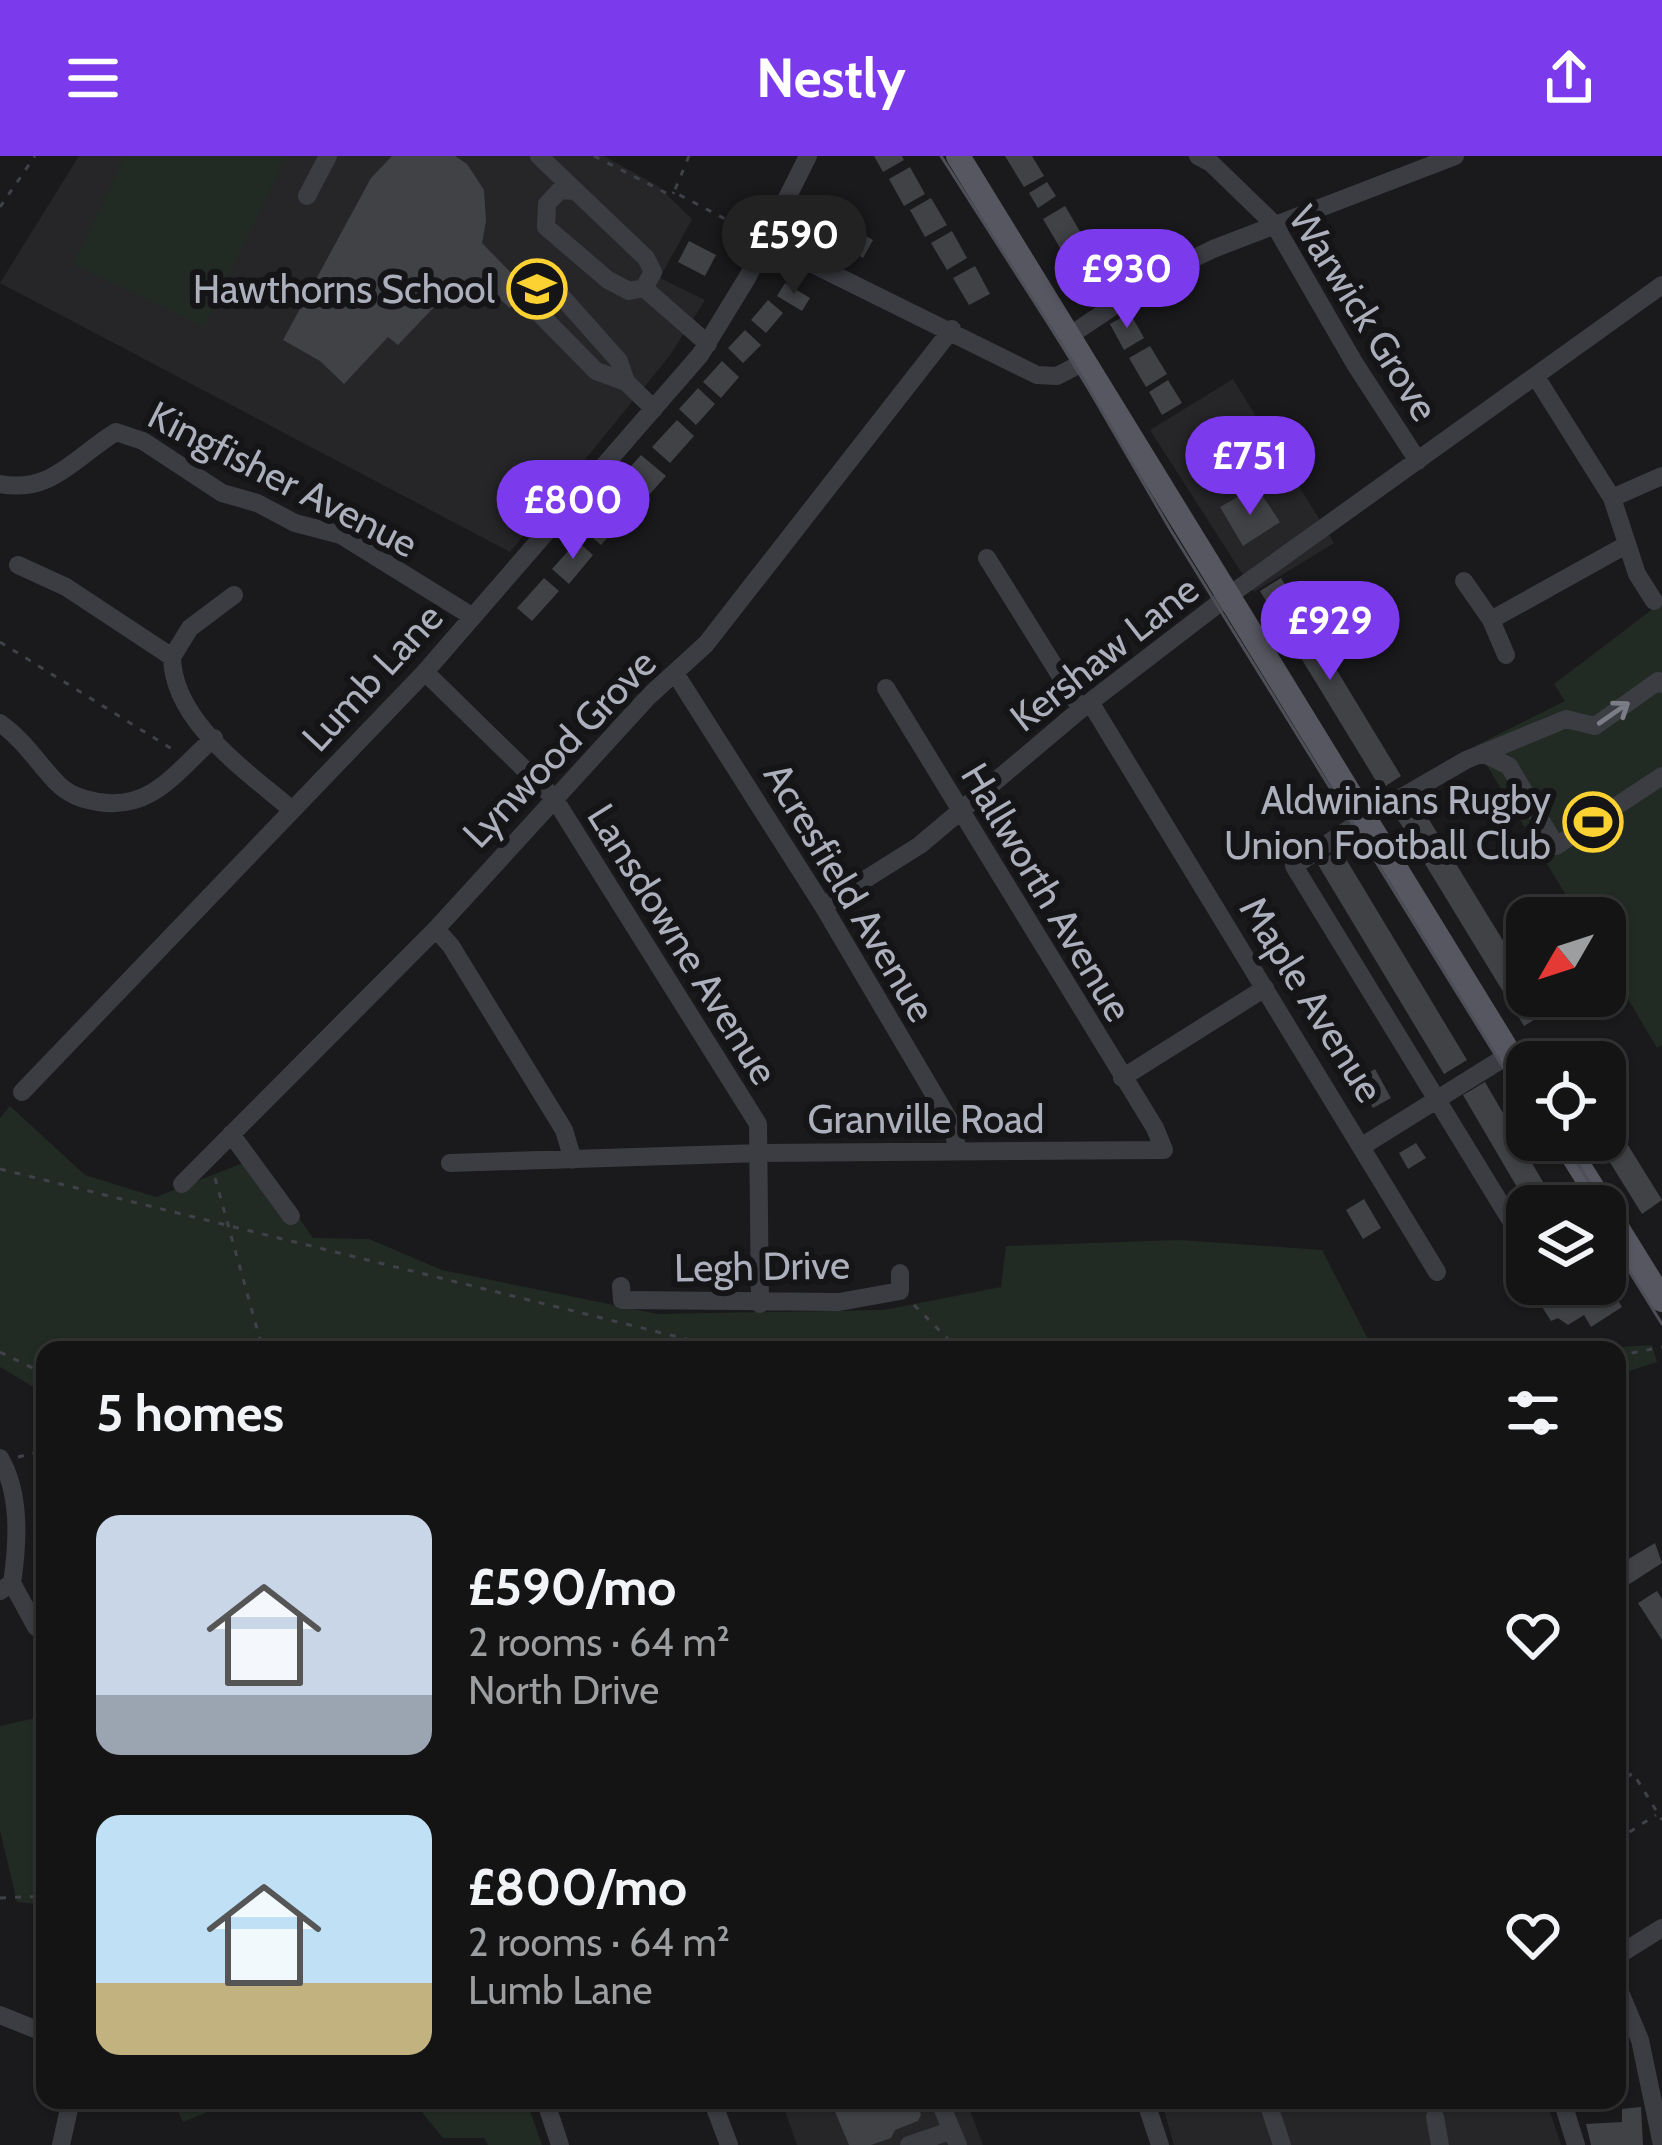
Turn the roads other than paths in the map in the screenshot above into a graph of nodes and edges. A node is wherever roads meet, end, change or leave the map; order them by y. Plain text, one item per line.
1 (328, 156) edge
2 (539, 156) edge
3 (808, 156) edge
4 (1198, 156) edge
5 (1455, 156) edge
6 (960, 157) edge
7 (574, 191) junction
8 (307, 196) dead end
9 (1274, 224) junction
10 (766, 241) junction
11 (1662, 285) edge
12 (644, 288) junction
13 (952, 329) junction
14 (1069, 336) junction
15 (707, 344) junction
16 (1084, 362) junction
17 (1536, 376) junction
18 (626, 382) junction
19 (654, 409) junction
20 (1418, 461) junction
21 (1662, 476) edge
22 (0, 484) edge
23 (1612, 498) junction
24 (1626, 545) junction
25 (987, 558) dead end
26 (18, 565) dead end
27 (1464, 580) dead end
28 (234, 596) dead end
29 (1228, 597) junction
30 (1654, 602) dead end
31 (472, 617) junction
32 (1491, 620) junction
33 (1507, 655) dead end
34 (172, 657) junction
35 (425, 672) junction
36 (675, 673) junction
37 (1662, 684) edge
38 (886, 688) dead end
39 (1086, 706) junction
40 (0, 722) edge
41 (214, 738) junction
42 (1484, 754) junction
43 (1662, 776) edge
44 (554, 798) junction
45 (292, 810) junction
46 (960, 812) junction
47 (1364, 819) junction
48 (823, 906) junction
49 (436, 928) junction
50 (1265, 988) junction
51 (1506, 1048) edge
52 (1506, 1056) edge
53 (1122, 1078) junction
54 (22, 1092) dead end
55 (1436, 1100) junction
56 (1155, 1129) joint
57 (231, 1134) junction
58 (1364, 1145) junction
59 (958, 1151) junction
60 (760, 1153) junction
61 (573, 1160) junction
62 (450, 1163) dead end
63 (182, 1184) dead end
64 (1506, 1212) edge
65 (291, 1216) dead end
66 (1626, 1256) edge
67 (1437, 1272) dead end
68 (900, 1282) road end
69 (622, 1286) dead end
70 (1662, 1300) edge
71 (760, 1304) junction
72 (2, 1460) edge
73 (6, 1587) edge
74 (36, 1628) edge
75 (1662, 1928) edge
76 (1626, 1950) edge
77 (1626, 2007) edge
78 (0, 2015) edge
79 (36, 2029) edge
80 (1662, 2033) edge
81 (1640, 2040) junction
82 (68, 2109) edge
83 (548, 2109) edge
84 (715, 2109) edge
85 (943, 2109) edge
86 (1148, 2109) edge
87 (1270, 2109) edge
88 (1565, 2109) edge
89 (1435, 2117) dead end
90 (954, 2138) edge
91 (62, 2145) edge
92 (560, 2145) edge
93 (729, 2145) edge
94 (909, 2145) edge
95 (1160, 2145) edge
96 (1282, 2145) edge
97 (1440, 2145) edge
98 (1576, 2145) edge
99 (1662, 2145) edge

1 - 8 street
2 - 7 street
3 - 10 street, Lumb Lane
4 - 9 street, Warwick Grove
5 - 9 street
6 - 14 main road
7 - 12 street
7 - 12 street
9 - 14 street
9 - 20 street, Warwick Grove
10 - 13 street
10 - 15 street, Lumb Lane
11 - 17 street, Kershaw Lane
12 - 15 street
13 - 16 street
13 - 36 street, Lynwood Grove
14 - 16 main road
15 - 19 street, Lumb Lane
16 - 29 main road
17 - 20 street, Kershaw Lane
17 - 23 street
18 - 18 street
18 - 19 street
19 - 31 street, Lumb Lane
20 - 29 street, Kershaw Lane
21 - 23 street
22 - 31 street, Kingfisher Avenue
23 - 24 street
24 - 30 street
24 - 32 street
25 - 39 street, Maple Avenue
26 - 34 street
27 - 32 street
28 - 34 street
29 - 39 street, Kershaw Lane
29 - 47 main road
31 - 35 street, Lumb Lane
32 - 33 street
34 - 41 street
35 - 44 street, Lansdowne Avenue
35 - 45 street, Lumb Lane
36 - 44 street, Lynwood Grove
36 - 48 street, Acresfield Avenue
42 -> 37 street
38 - 46 street, Hallworth Avenue
39 - 46 street, Kershaw Lane
39 - 50 street, Maple Avenue
40 - 41 street
41 - 45 street
42 - 43 street
42 - 47 street
44 - 49 street, Lynwood Grove
44 - 60 street, Lansdowne Avenue
45 - 54 street, Lumb Lane
46 - 48 street, Kershaw Lane
46 - 53 street, Hallworth Avenue
47 - 51 main road
47 - 55 street
48 - 59 street, Acresfield Avenue
49 - 57 street, Lynwood Grove
49 - 61 street
50 - 53 street
50 - 58 street, Maple Avenue
52 - 55 street
53 - 56 street, Hallworth Avenue
55 - 58 street
55 - 64 street
56 - 59 street, Granville Road
57 - 63 street, Lynwood Grove
57 - 65 street
58 - 67 street, Maple Avenue
59 - 60 street, Granville Road
60 - 61 street, Granville Road
60 - 71 street, Lansdowne Avenue
61 - 62 street, Granville Road
66 - 70 main road
68 - 71 street, Legh Drive
69 - 71 street, Legh Drive
72 - 73 street
73 - 74 street
75 - 76 street
77 - 81 street
78 - 79 street
80 - 81 street
81 - 99 street
82 - 91 street
83 - 92 street
84 - 93 street
85 - 90 street
86 - 95 street
87 - 96 street
88 - 98 street
89 - 97 street
90 - 94 street

